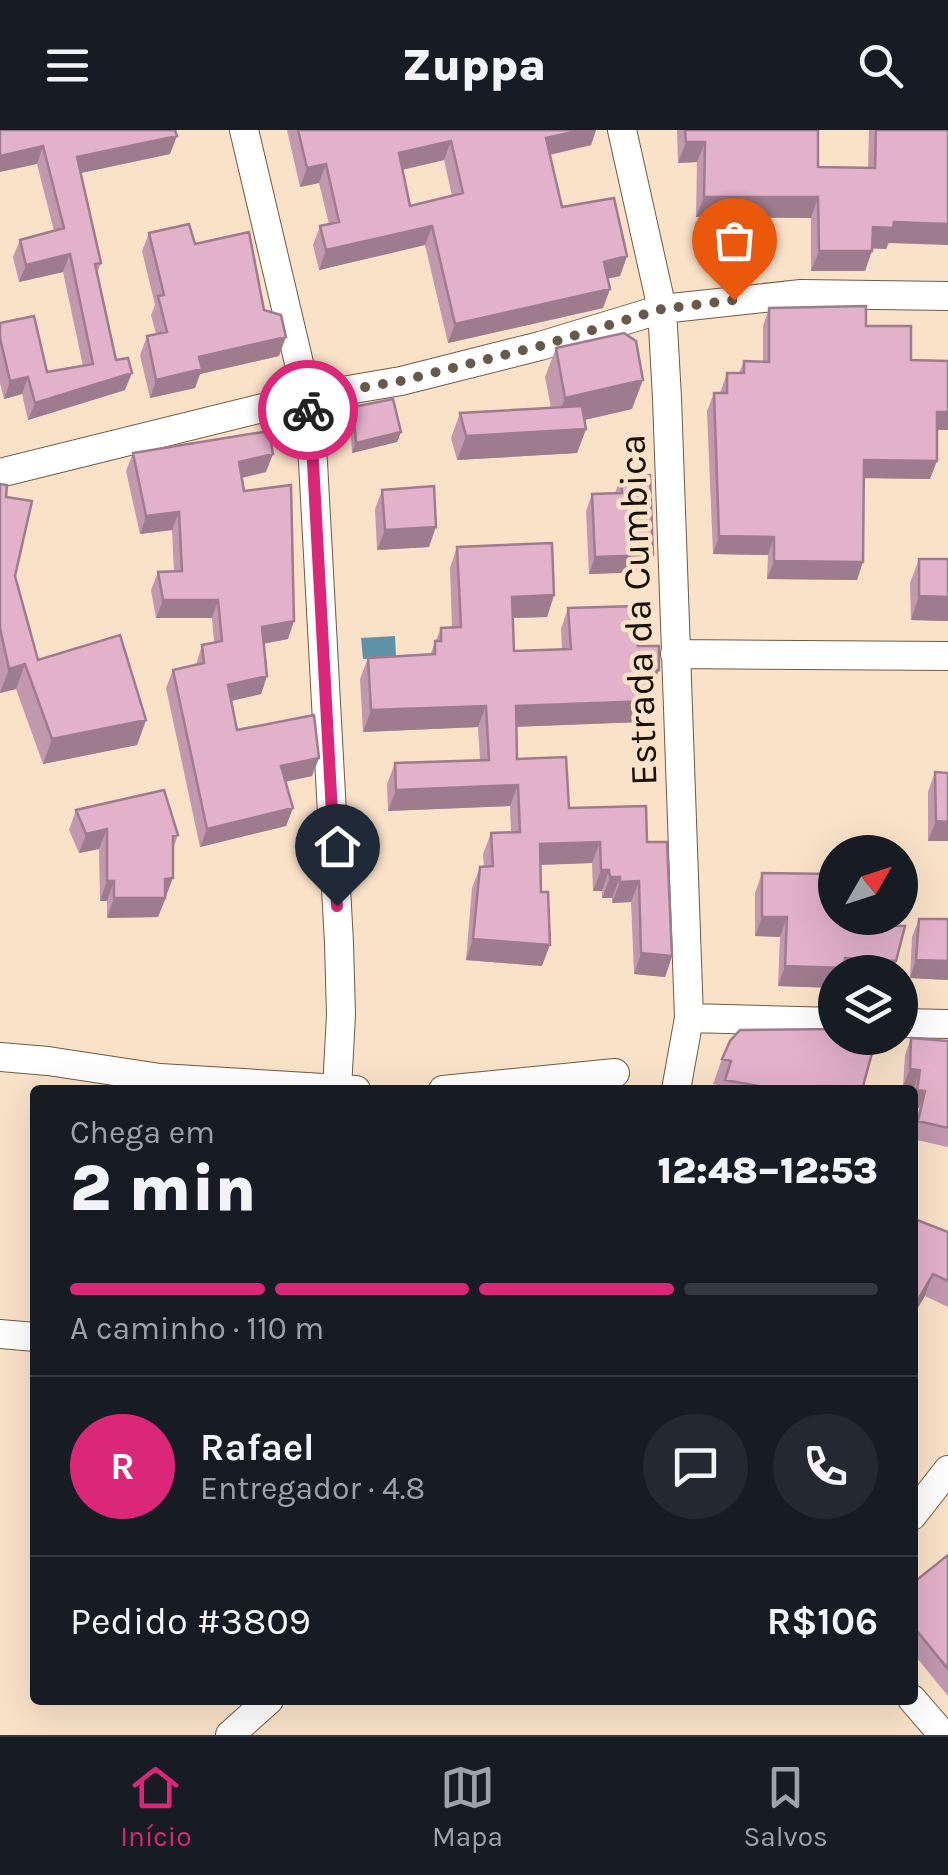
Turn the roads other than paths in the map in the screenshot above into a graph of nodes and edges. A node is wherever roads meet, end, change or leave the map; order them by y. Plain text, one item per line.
1 (244, 130) edge
2 (622, 130) edge
3 (948, 296) edge
4 (662, 309) junction
5 (307, 397) junction
6 (0, 472) edge
7 (675, 654) junction
8 (948, 656) edge
9 (688, 1018) junction
10 (818, 1022) edge
11 (918, 1023) edge
12 (948, 1024) edge
13 (0, 1058) edge
14 (615, 1073) dead end
15 (243, 1085) edge
16 (337, 1085) edge
17 (494, 1085) edge
18 (677, 1085) edge
19 (0, 1334) edge
20 (30, 1337) edge
21 (948, 1470) edge
22 (918, 1508) edge
23 (263, 1705) edge
24 (917, 1705) edge
25 (237, 1733) edge
26 (943, 1735) edge

1 - 5 street
2 - 4 street, Estrada da Cumbica
3 - 4 street
4 - 5 street
4 - 7 street, Estrada da Cumbica
5 - 6 street
5 - 16 street
7 - 8 street
7 - 9 street, Estrada da Cumbica
9 - 10 street
9 - 18 street, Estrada da Cumbica
11 - 12 street
13 - 15 street
14 - 17 street
19 - 20 street
21 - 22 street
23 - 25 street
24 - 26 street

